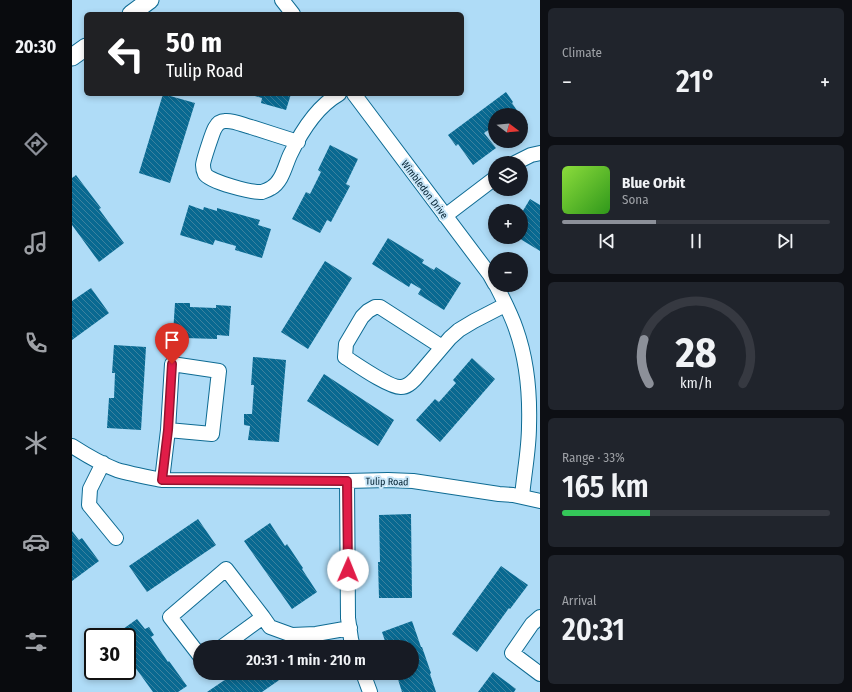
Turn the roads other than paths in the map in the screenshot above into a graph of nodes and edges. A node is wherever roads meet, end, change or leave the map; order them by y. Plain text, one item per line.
1 (150, 0) edge
2 (282, 0) edge
3 (134, 12) edge
4 (291, 12) edge
5 (84, 48) edge
6 (72, 57) edge
7 (335, 96) edge
8 (356, 96) edge
9 (298, 142) junction
10 (540, 153) edge
11 (528, 156) edge
12 (488, 183) edge
13 (446, 216) junction
14 (488, 272) edge
15 (499, 292) edge
16 (505, 305) junction
17 (442, 347) junction
18 (168, 430) junction
19 (72, 446) edge
20 (103, 463) junction
21 (162, 480) junction
22 (347, 481) junction
23 (522, 497) junction
24 (540, 501) edge
25 (116, 538) dead end
26 (263, 617) junction
27 (540, 618) edge
28 (350, 628) junction
29 (232, 640) edge
30 (352, 640) edge
31 (193, 647) edge
32 (540, 674) edge
33 (366, 680) edge
34 (370, 692) edge

1 - 3 main road
2 - 4 street
5 - 6 main road
7 - 9 street
8 - 13 street, Wimbledon Drive
9 - 9 street
10 - 11 street
12 - 13 street
13 - 14 street, Wimbledon Drive
15 - 16 street, Wimbledon Drive
16 - 17 street
16 - 23 street, Wimbledon Drive
17 - 17 street
18 - 18 street
18 - 21 street
19 - 20 street, Tulip Road
20 - 21 street, Tulip Road
20 - 25 street
21 - 22 street, Tulip Road
22 - 23 street, Tulip Road
22 - 28 street
23 - 24 street, Tulip Road
26 - 28 street
26 - 29 street
26 - 31 street
27 - 32 street
28 - 30 street
33 - 34 street

